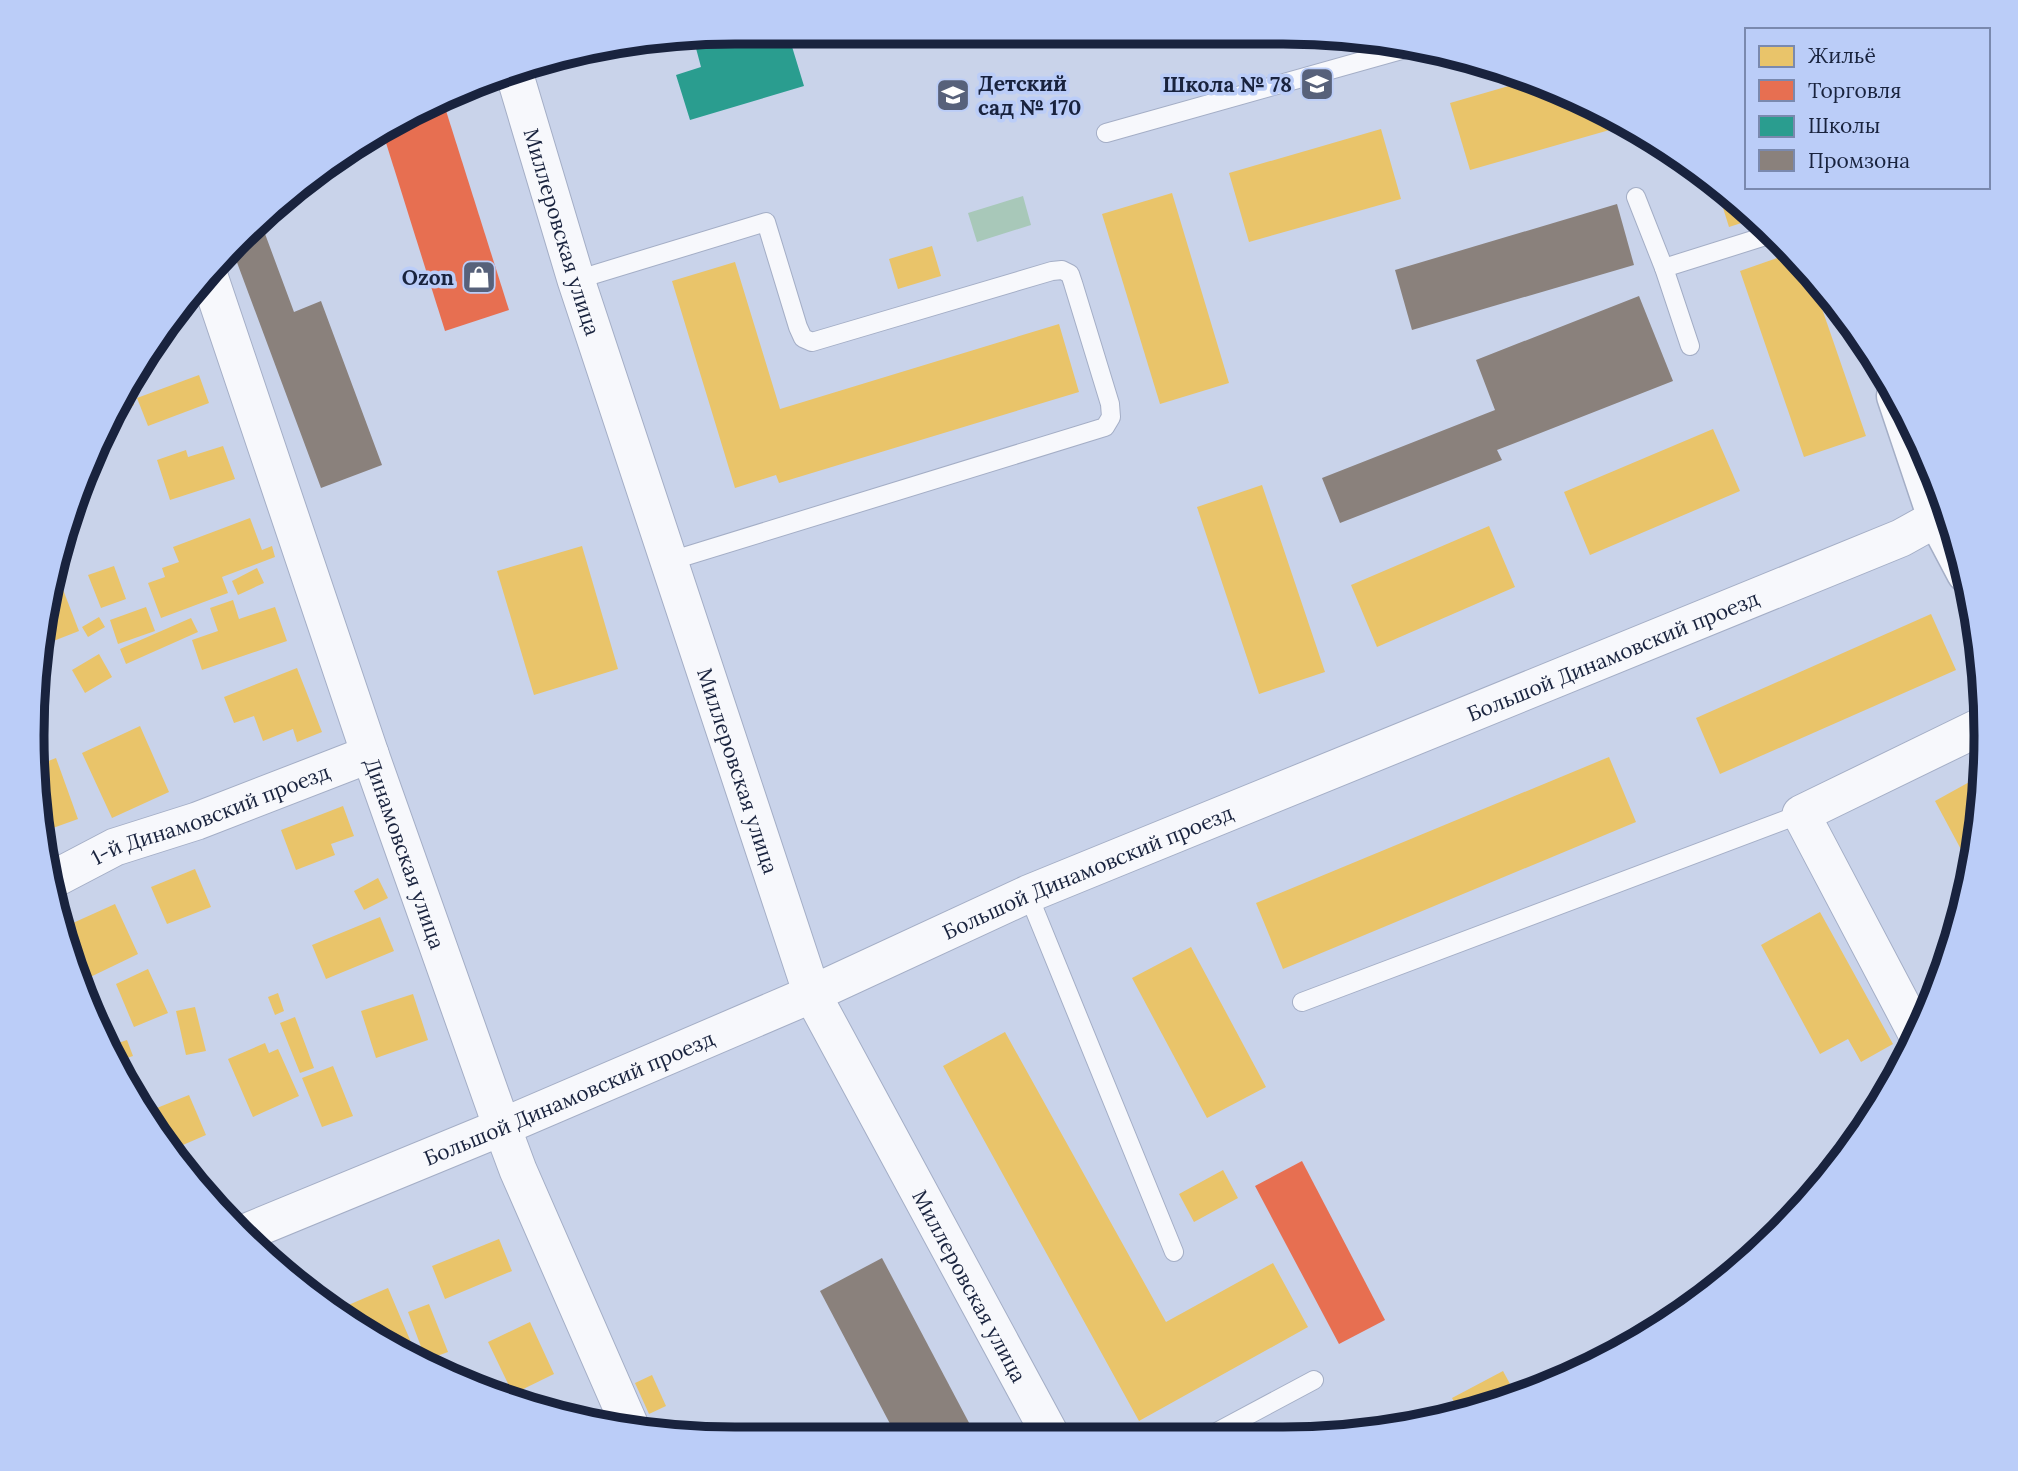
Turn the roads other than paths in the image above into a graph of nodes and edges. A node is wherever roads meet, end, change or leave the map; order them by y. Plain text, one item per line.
1 (1391, 53) edge
2 (516, 79) edge
3 (1106, 133) dead end
4 (1636, 197) dead end
5 (1762, 237) edge
6 (1664, 268) junction
7 (576, 280) junction
8 (212, 283) edge
9 (1690, 346) dead end
10 (1919, 465) edge
11 (1937, 518) junction
12 (1943, 529) edge
13 (670, 561) junction
14 (1974, 730) edge
15 (370, 754) junction
16 (1801, 814) junction
17 (58, 877) edge
18 (1028, 894) junction
19 (813, 994) junction
20 (1302, 1002) dead end
21 (1911, 1023) edge
22 (502, 1127) junction
23 (251, 1230) edge
24 (1174, 1252) dead end
25 (1314, 1380) dead end
26 (627, 1418) edge
27 (1046, 1427) edge
28 (1226, 1427) edge

1 - 3 lane
2 - 7 street, Миллеровская улица
4 - 6 lane
5 - 6 lane
6 - 9 lane
7 - 13 street, Миллеровская улица
7 - 13 lane
8 - 15 street, Динамовская улица
10 - 11 street
11 - 12 street
11 - 18 street, Большой Динамовский проезд
13 - 19 street, Миллеровская улица
14 - 16 street
15 - 17 street, 1-й Динамовский проезд
15 - 22 street, Динамовская улица
16 - 20 lane
16 - 21 street
18 - 19 street, Большой Динамовский проезд
18 - 24 lane
19 - 22 street, Большой Динамовский проезд
19 - 27 street, Миллеровская улица
22 - 23 street, Большой Динамовский проезд
22 - 26 street, Динамовская улица
25 - 28 lane

